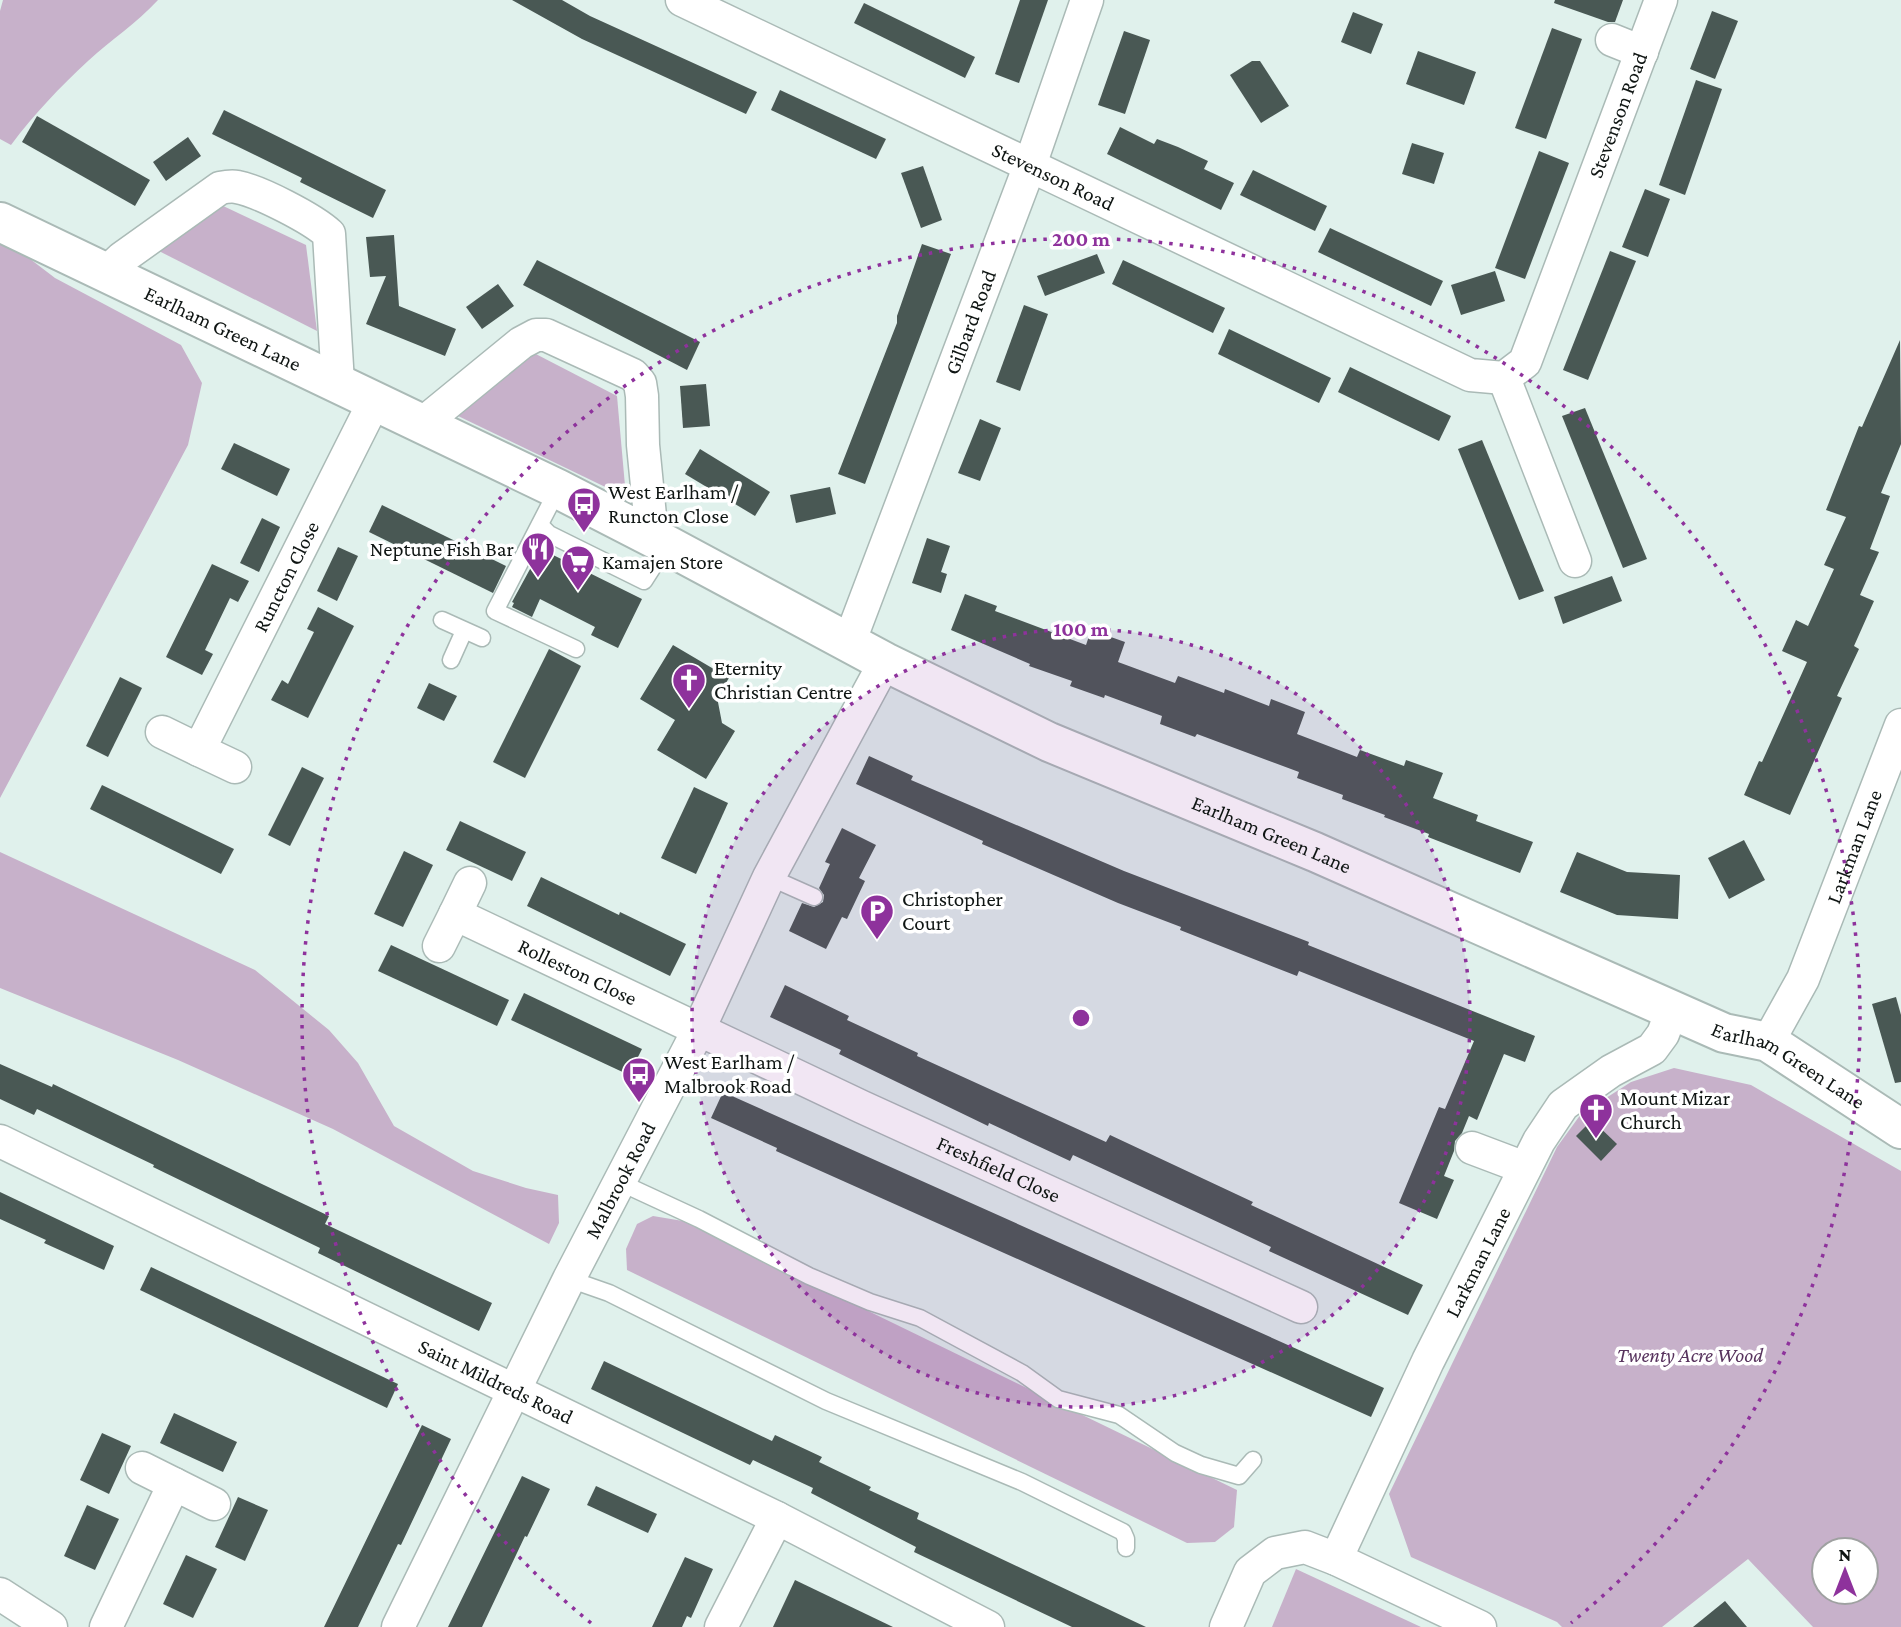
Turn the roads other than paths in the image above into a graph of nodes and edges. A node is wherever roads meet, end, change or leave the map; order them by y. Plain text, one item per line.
1 (682, 0) edge
2 (1087, 0) edge
3 (1661, 0) edge
4 (1612, 40) dead end
5 (1642, 52) junction
6 (1030, 165) junction
7 (6, 223) edge
8 (106, 273) junction
9 (1504, 378) junction
10 (338, 383) junction
11 (373, 402) junction
12 (422, 424) junction
13 (558, 489) junction
14 (540, 525) junction
15 (656, 539) junction
16 (1575, 561) dead end
17 (442, 620) dead end
18 (464, 631) junction
19 (482, 638) dead end
20 (849, 643) junction
21 (576, 649) dead end
22 (451, 660) dead end
23 (885, 662) junction
24 (1901, 726) edge
25 (162, 732) dead end
26 (199, 750) junction
27 (235, 767) dead end
28 (769, 877) junction
29 (470, 884) dead end
30 (814, 897) dead end
31 (455, 914) junction
32 (439, 946) dead end
33 (1672, 1010) junction
34 (698, 1031) junction
35 (1768, 1042) junction
36 (1901, 1129) edge
37 (0, 1141) edge
38 (1472, 1148) dead end
39 (1525, 1168) junction
40 (619, 1182) junction
41 (569, 1279) junction
42 (1301, 1307) dead end
43 (514, 1393) junction
44 (1253, 1460) dead end
45 (142, 1468) dead end
46 (174, 1484) junction
47 (214, 1503) dead end
48 (776, 1518) junction
49 (1126, 1548) dead end
50 (1336, 1559) junction
51 (0, 1594) edge
52 (51, 1627) edge
53 (106, 1627) edge
54 (398, 1627) edge
55 (721, 1627) edge
56 (988, 1627) edge
57 (1226, 1627) edge
58 (1480, 1627) edge

1 - 6 street, Stevenson Road
2 - 6 street, Gilbard Road
3 - 5 street, Stevenson Road
4 - 5 street
5 - 9 street, Stevenson Road
6 - 9 street, Stevenson Road
6 - 20 street, Gilbard Road
7 - 8 street, Earlham Green Lane
8 - 10 street, Earlham Green Lane
8 - 10 street
9 - 16 street
10 - 11 street, Earlham Green Lane
11 - 12 street, Earlham Green Lane
11 - 26 street, Runcton Close
12 - 13 street, Earlham Green Lane
12 - 15 street
13 - 14 lane
13 - 15 street, Earlham Green Lane
14 - 15 lane
14 - 21 lane
15 - 20 street, Earlham Green Lane
17 - 18 lane
18 - 19 lane
18 - 22 lane
20 - 23 street, Earlham Green Lane
23 - 28 street, Malbrook Road
23 - 33 street, Earlham Green Lane
24 - 35 street, Larkman Lane
25 - 26 street
26 - 27 street
28 - 30 lane
28 - 34 street, Malbrook Road
29 - 31 street
31 - 32 street
31 - 34 street, Rolleston Close
33 - 35 street, Earlham Green Lane
33 - 39 street, Larkman Lane
34 - 40 street, Malbrook Road
34 - 42 street, Freshfield Close
35 - 36 street, Earlham Green Lane
37 - 43 street, Saint Mildreds Road
38 - 39 street
39 - 50 street, Larkman Lane
40 - 41 street, Malbrook Road
40 - 44 lane
41 - 43 street, Malbrook Road
41 - 49 lane
43 - 48 street, Saint Mildreds Road
43 - 54 street, Malbrook Road
45 - 46 street
46 - 47 street
46 - 53 street
48 - 55 street
48 - 56 street, Saint Mildreds Road
50 - 57 street
50 - 58 street
51 - 52 street

